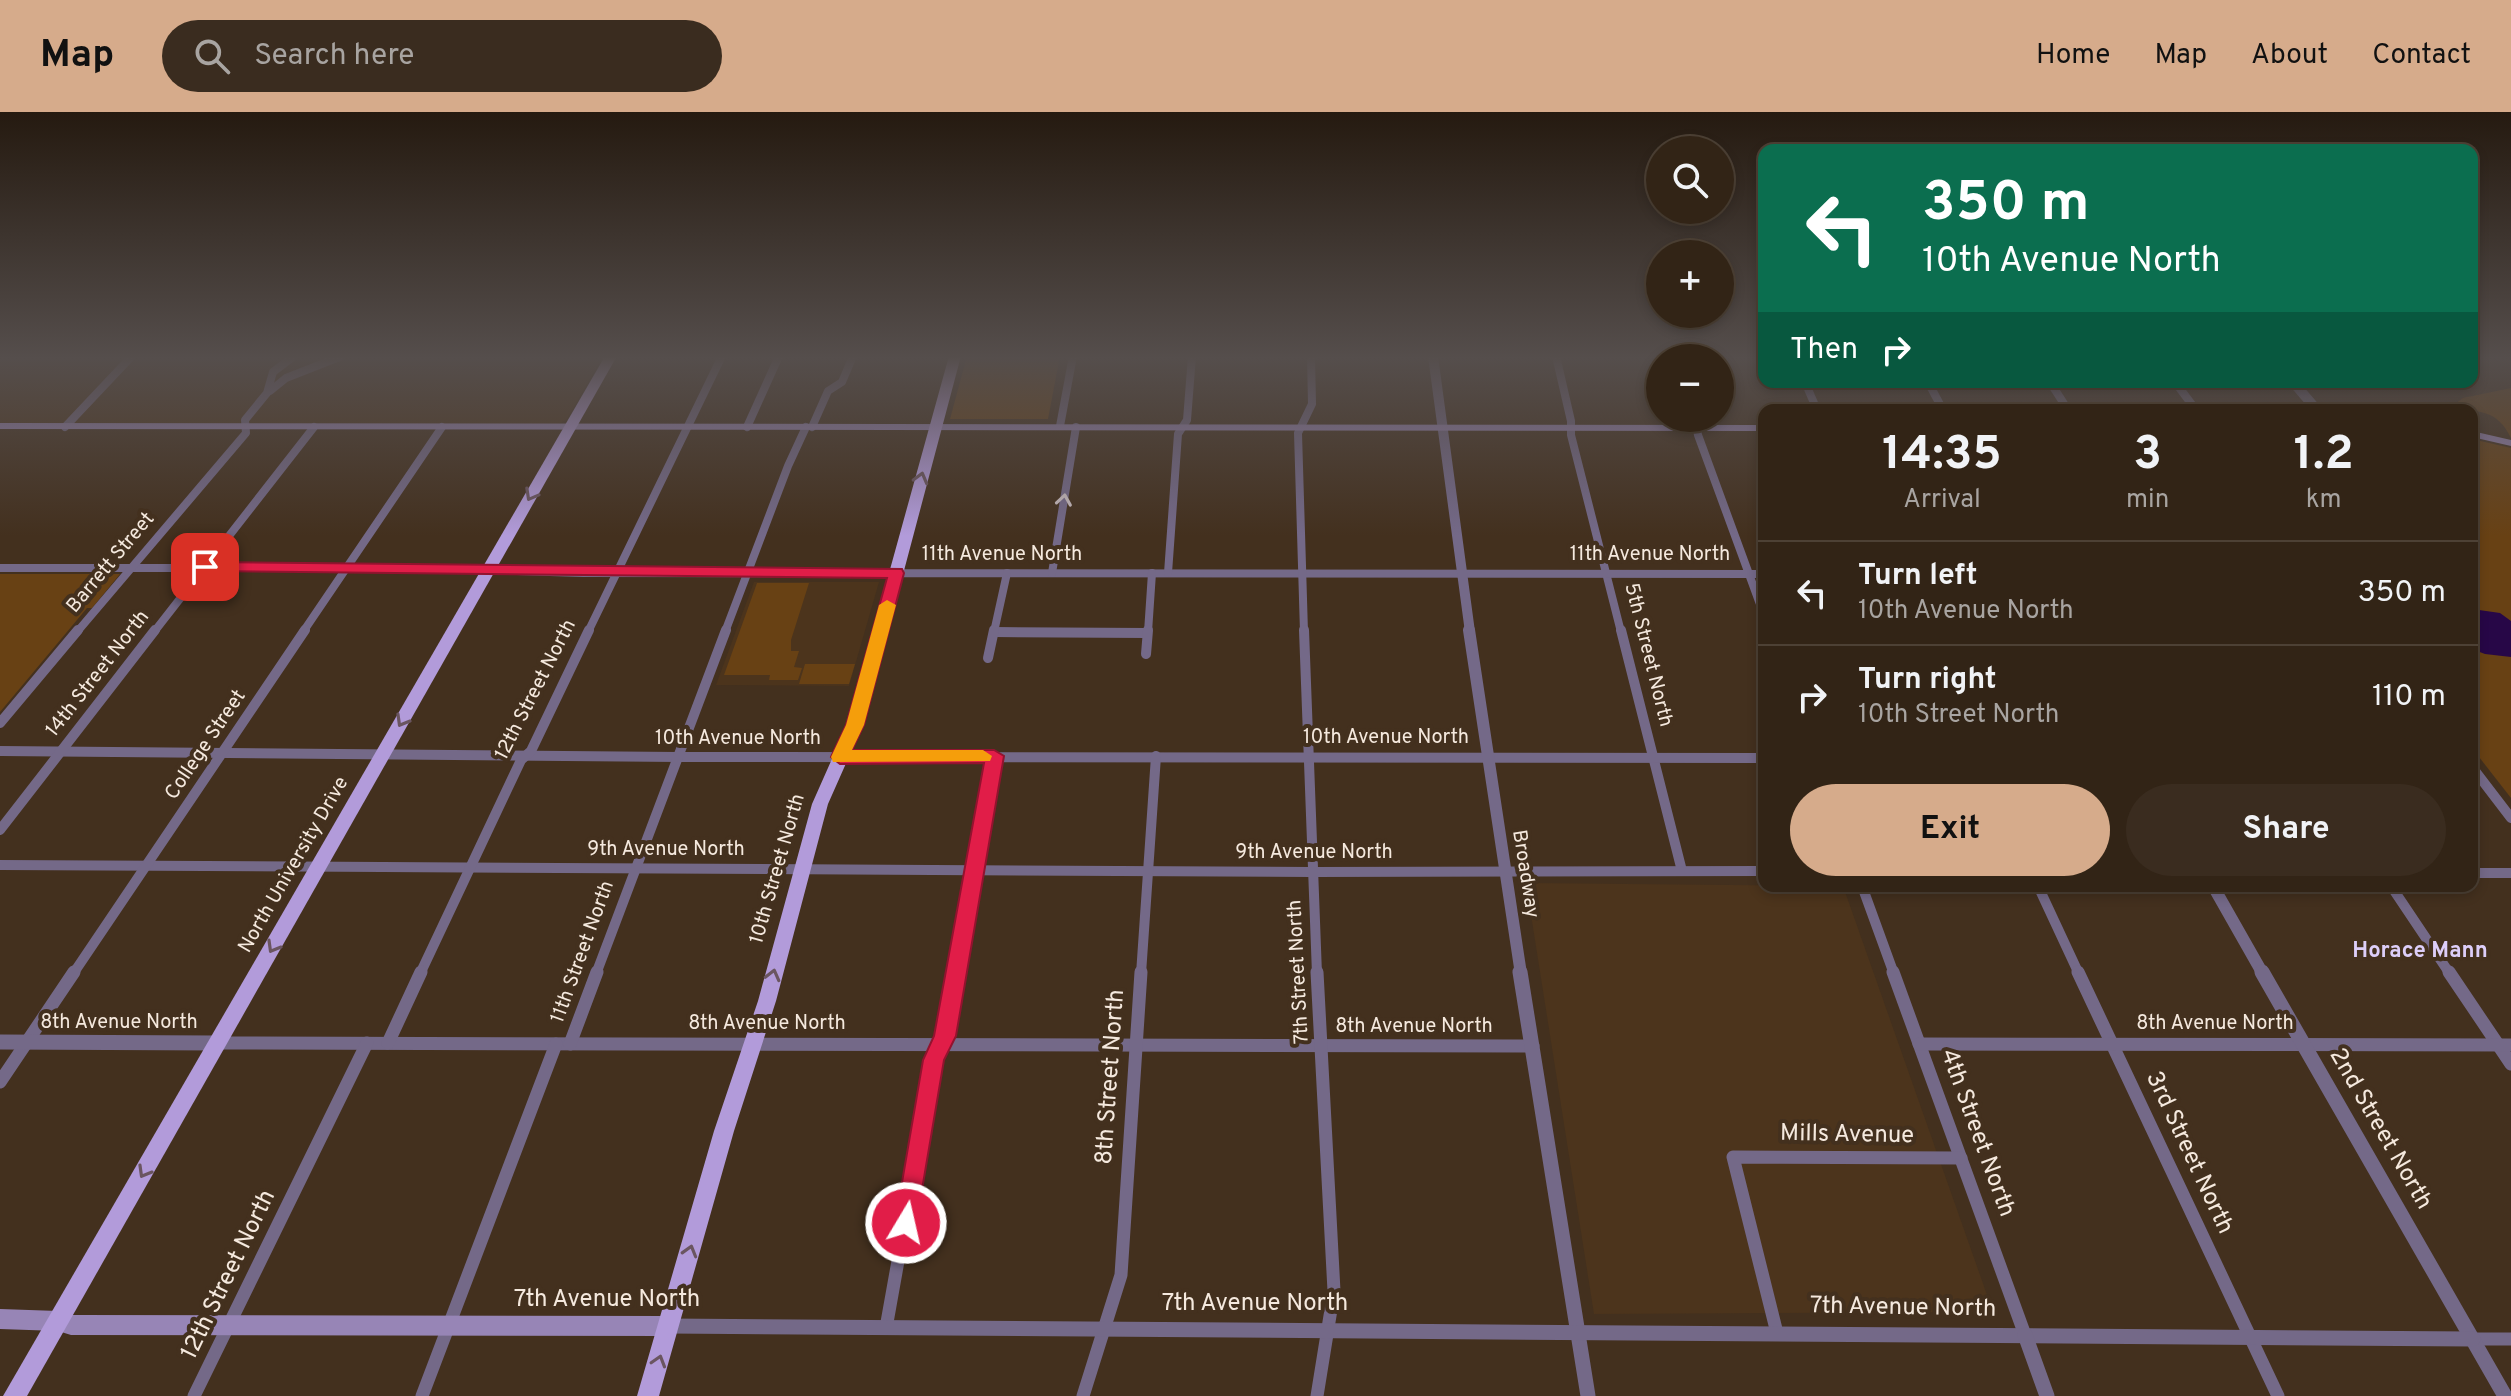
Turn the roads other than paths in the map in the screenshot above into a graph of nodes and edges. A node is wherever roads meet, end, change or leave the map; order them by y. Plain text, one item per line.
1 (75, 416) edge
2 (248, 416) edge
3 (576, 416) edge
4 (692, 416) edge
5 (752, 416) edge
6 (815, 416) edge
7 (938, 416) edge
8 (1062, 416) edge
9 (1187, 416) edge
10 (1307, 416) edge
11 (1441, 416) edge
12 (1568, 416) edge
13 (1646, 425) edge
14 (0, 426) edge
15 (1060, 426) junction
16 (1183, 426) junction
17 (1734, 426) edge
18 (65, 427) junction
19 (243, 427) junction
20 (314, 427) junction
21 (442, 427) junction
22 (569, 427) junction
23 (687, 427) junction
24 (747, 427) junction
25 (809, 427) junction
26 (935, 427) junction
27 (1076, 427) junction
28 (1302, 427) junction
29 (1442, 427) junction
30 (1571, 428) junction
31 (1758, 428) edge
32 (1699, 432) edge
33 (2478, 435) edge
34 (2509, 443) edge
35 (132, 567) junction
36 (205, 567) junction
37 (0, 568) edge
38 (347, 568) junction
39 (487, 571) junction
40 (617, 572) junction
41 (748, 572) junction
42 (896, 573) junction
43 (1007, 573) junction
44 (1052, 573) junction
45 (1152, 573) junction
46 (1168, 573) junction
47 (1303, 573) junction
48 (1461, 573) junction
49 (1607, 573) junction
50 (1749, 574) junction
51 (1758, 574) edge
52 (1758, 599) edge
53 (994, 632) junction
54 (1147, 633) junction
55 (1146, 654) dead end
56 (988, 658) dead end
57 (0, 723) edge
58 (0, 751) edge
59 (61, 751) junction
60 (223, 751) junction
61 (383, 753) junction
62 (1310, 755) junction
63 (525, 756) junction
64 (994, 756) junction
65 (1156, 756) junction
66 (678, 757) junction
67 (840, 757) junction
68 (1486, 757) junction
69 (1654, 757) junction
70 (1758, 758) edge
71 (2478, 775) edge
72 (2511, 818) edge
73 (0, 830) edge
74 (0, 865) edge
75 (147, 866) junction
76 (318, 868) junction
77 (470, 868) junction
78 (636, 868) junction
79 (803, 868) junction
80 (976, 870) junction
81 (1504, 870) junction
82 (1148, 871) junction
83 (1682, 871) junction
84 (1758, 871) edge
85 (1312, 872) junction
86 (2478, 873) edge
87 (2511, 873) edge
88 (1864, 892) edge
89 (2041, 892) edge
90 (2216, 892) edge
91 (2395, 892) edge
92 (0, 1042) edge
93 (27, 1042) junction
94 (217, 1043) junction
95 (367, 1043) junction
96 (388, 1043) junction
97 (563, 1044) junction
98 (752, 1044) junction
99 (940, 1044) junction
100 (1919, 1044) junction
101 (2114, 1044) junction
102 (2304, 1044) junction
103 (1135, 1045) junction
104 (2505, 1045) edge
105 (1533, 1046) junction
106 (1321, 1048) junction
107 (2511, 1064) edge
108 (0, 1082) edge
109 (1961, 1158) junction
110 (0, 1319) edge
111 (58, 1321) junction
112 (230, 1325) junction
113 (449, 1326) junction
114 (668, 1326) junction
115 (886, 1328) junction
116 (1330, 1329) junction
117 (1104, 1330) junction
118 (1777, 1333) junction
119 (1579, 1334) junction
120 (2025, 1335) junction
121 (2250, 1337) junction
122 (2473, 1339) junction
123 (2511, 1339) edge
124 (14, 1396) edge
125 (194, 1396) edge
126 (422, 1396) edge
127 (648, 1396) edge
128 (1083, 1396) edge
129 (1317, 1396) edge
130 (1588, 1396) edge
131 (2047, 1396) edge
132 (2278, 1396) edge
133 (2505, 1396) edge

1 - 18 street
2 - 19 street
3 - 22 main road, North University Drive
4 - 23 street, 12th Street North
5 - 24 street
6 - 25 street, 11th Street North
7 - 26 main road, 10th Street North
8 - 15 street
9 - 16 street
10 - 28 street, 7th Street North
11 - 29 street, Broadway
12 - 30 street, 5th Street North
13 - 30 main road
14 - 18 main road
15 - 26 main road
15 - 27 main road
16 - 27 main road
16 - 28 main road
16 - 46 street
17 - 31 main road
18 - 19 main road
19 - 20 main road
19 - 35 street, Barrett Street
20 - 21 main road
20 - 36 street, 14th Street North
21 - 22 main road
21 - 38 street, College Street
22 - 23 main road
22 -> 39 main road, North University Drive
23 - 24 main road
23 - 40 street, 12th Street North
24 - 25 main road
25 - 26 main road
25 - 41 street, 11th Street North
42 -> 26 main road, 10th Street North
44 -> 27 street
28 - 29 main road
28 - 47 street, 7th Street North
29 - 30 main road
29 - 48 street, Broadway
30 - 49 street, 5th Street North
32 - 50 street
33 - 34 main road
35 - 36 street, 11th Avenue North
35 - 37 street, 11th Avenue North
35 - 57 street, Barrett Street
36 - 38 street, 11th Avenue North
36 - 59 street, 14th Street North
38 - 39 street, 11th Avenue North
38 - 60 street, College Street
39 - 40 street, 11th Avenue North
39 -> 61 main road, North University Drive
40 - 41 street, 11th Avenue North
40 - 63 street, 12th Street North
41 - 42 street, 11th Avenue North
41 - 66 street, 11th Street North
42 - 43 street, 11th Avenue North
42 - 67 main road, 10th Street North
43 - 44 street, 11th Avenue North
43 - 53 street
44 - 45 street, 11th Avenue North
45 - 46 street, 11th Avenue North
45 - 54 street
46 - 47 street, 11th Avenue North
47 - 48 street, 11th Avenue North
47 - 62 street, 7th Street North
48 - 49 street, 11th Avenue North
48 - 68 street, Broadway
49 - 50 street, 11th Avenue North
49 - 69 street, 5th Street North
50 - 51 street, 11th Avenue North
50 - 52 street
53 - 54 street
53 - 56 street
54 - 55 street
58 - 59 street, 10th Avenue North
59 - 60 street, 10th Avenue North
59 - 73 street, 14th Street North
60 - 61 street, 10th Avenue North
60 - 75 street, College Street
61 - 63 street, 10th Avenue North
61 - 76 main road, North University Drive
62 - 65 street, 10th Avenue North
62 - 68 street, 10th Avenue North
62 - 85 street, 7th Street North
63 - 66 street, 10th Avenue North
63 - 77 street, 12th Street North
64 - 65 street, 10th Avenue North
64 - 67 street, 10th Avenue North
64 - 80 street
65 - 82 street, 8th Street North
66 - 67 street, 10th Avenue North
66 - 78 street, 11th Street North
67 - 79 main road, 10th Street North
68 - 69 street, 10th Avenue North
68 - 81 street, Broadway
69 - 70 street, 10th Avenue North
69 - 83 street, 5th Street North
71 - 72 street
74 - 75 street, 9th Avenue North
75 - 76 street, 9th Avenue North
75 - 93 street, College Street
76 - 77 street, 9th Avenue North
76 -> 94 main road, North University Drive
77 - 78 street, 9th Avenue North
77 - 96 street, 12th Street North
78 - 79 street, 9th Avenue North
78 - 97 street, 11th Street North
79 - 80 street, 9th Avenue North
98 -> 79 main road, 10th Street North
80 - 82 street, 9th Avenue North
80 - 99 street
81 - 83 street, 9th Avenue North
81 - 85 street, 9th Avenue North
81 - 105 street, Broadway
82 - 85 street, 9th Avenue North
82 - 103 street, 8th Street North
83 - 84 street, 9th Avenue North
85 - 106 street, 7th Street North
86 - 87 street
88 - 100 street, 4th Street North
89 - 101 street, 3rd Street North
90 - 102 street, 2nd Street North
91 - 104 street
92 - 93 street, 8th Avenue North
93 - 94 street, 8th Avenue North
93 - 108 street, College Street
94 - 95 street, 8th Avenue North
94 -> 111 main road, North University Drive
95 - 96 street, 8th Avenue North
95 - 112 street, 12th Street North
96 - 97 street, 8th Avenue North
97 - 98 street, 8th Avenue North
97 - 113 street, 11th Street North
98 - 99 street, 8th Avenue North
114 -> 98 main road, 10th Street North
99 - 103 street, 8th Avenue North
99 - 115 street
100 - 101 street, 8th Avenue North
100 - 109 street, 4th Street North
101 - 102 street, 8th Avenue North
101 - 121 street, 3rd Street North
102 - 104 street, 8th Avenue North
102 - 122 street, 2nd Street North
103 - 106 street, 8th Avenue North
103 - 117 street, 8th Street North
104 - 107 street
105 - 106 street, 8th Avenue North
105 - 119 street, Broadway
106 - 116 street, 7th Street North
109 - 118 street, Mills Avenue
109 - 120 street, 4th Street North
110 - 111 main road, 7th Avenue North
111 - 112 main road, 7th Avenue North
111 - 124 main road, North University Drive
112 - 113 main road, 7th Avenue North
112 - 125 street, 12th Street North
113 - 114 main road, 7th Avenue North
113 - 126 street, 11th Street North
114 - 115 street, 7th Avenue North
127 -> 114 main road, 10th Street North
115 - 117 street, 7th Avenue North
116 - 117 street, 7th Avenue North
116 - 119 street, 7th Avenue North
116 - 129 street, 7th Street North
117 - 128 street, 8th Street North
118 - 119 street, 7th Avenue North
118 - 120 street, 7th Avenue North
119 - 130 street, Broadway
120 - 121 street, 7th Avenue North
120 - 131 street, 4th Street North
121 - 122 street, 7th Avenue North
121 - 132 street, 3rd Street North
122 - 123 street, 7th Avenue North
122 - 133 street, 2nd Street North

